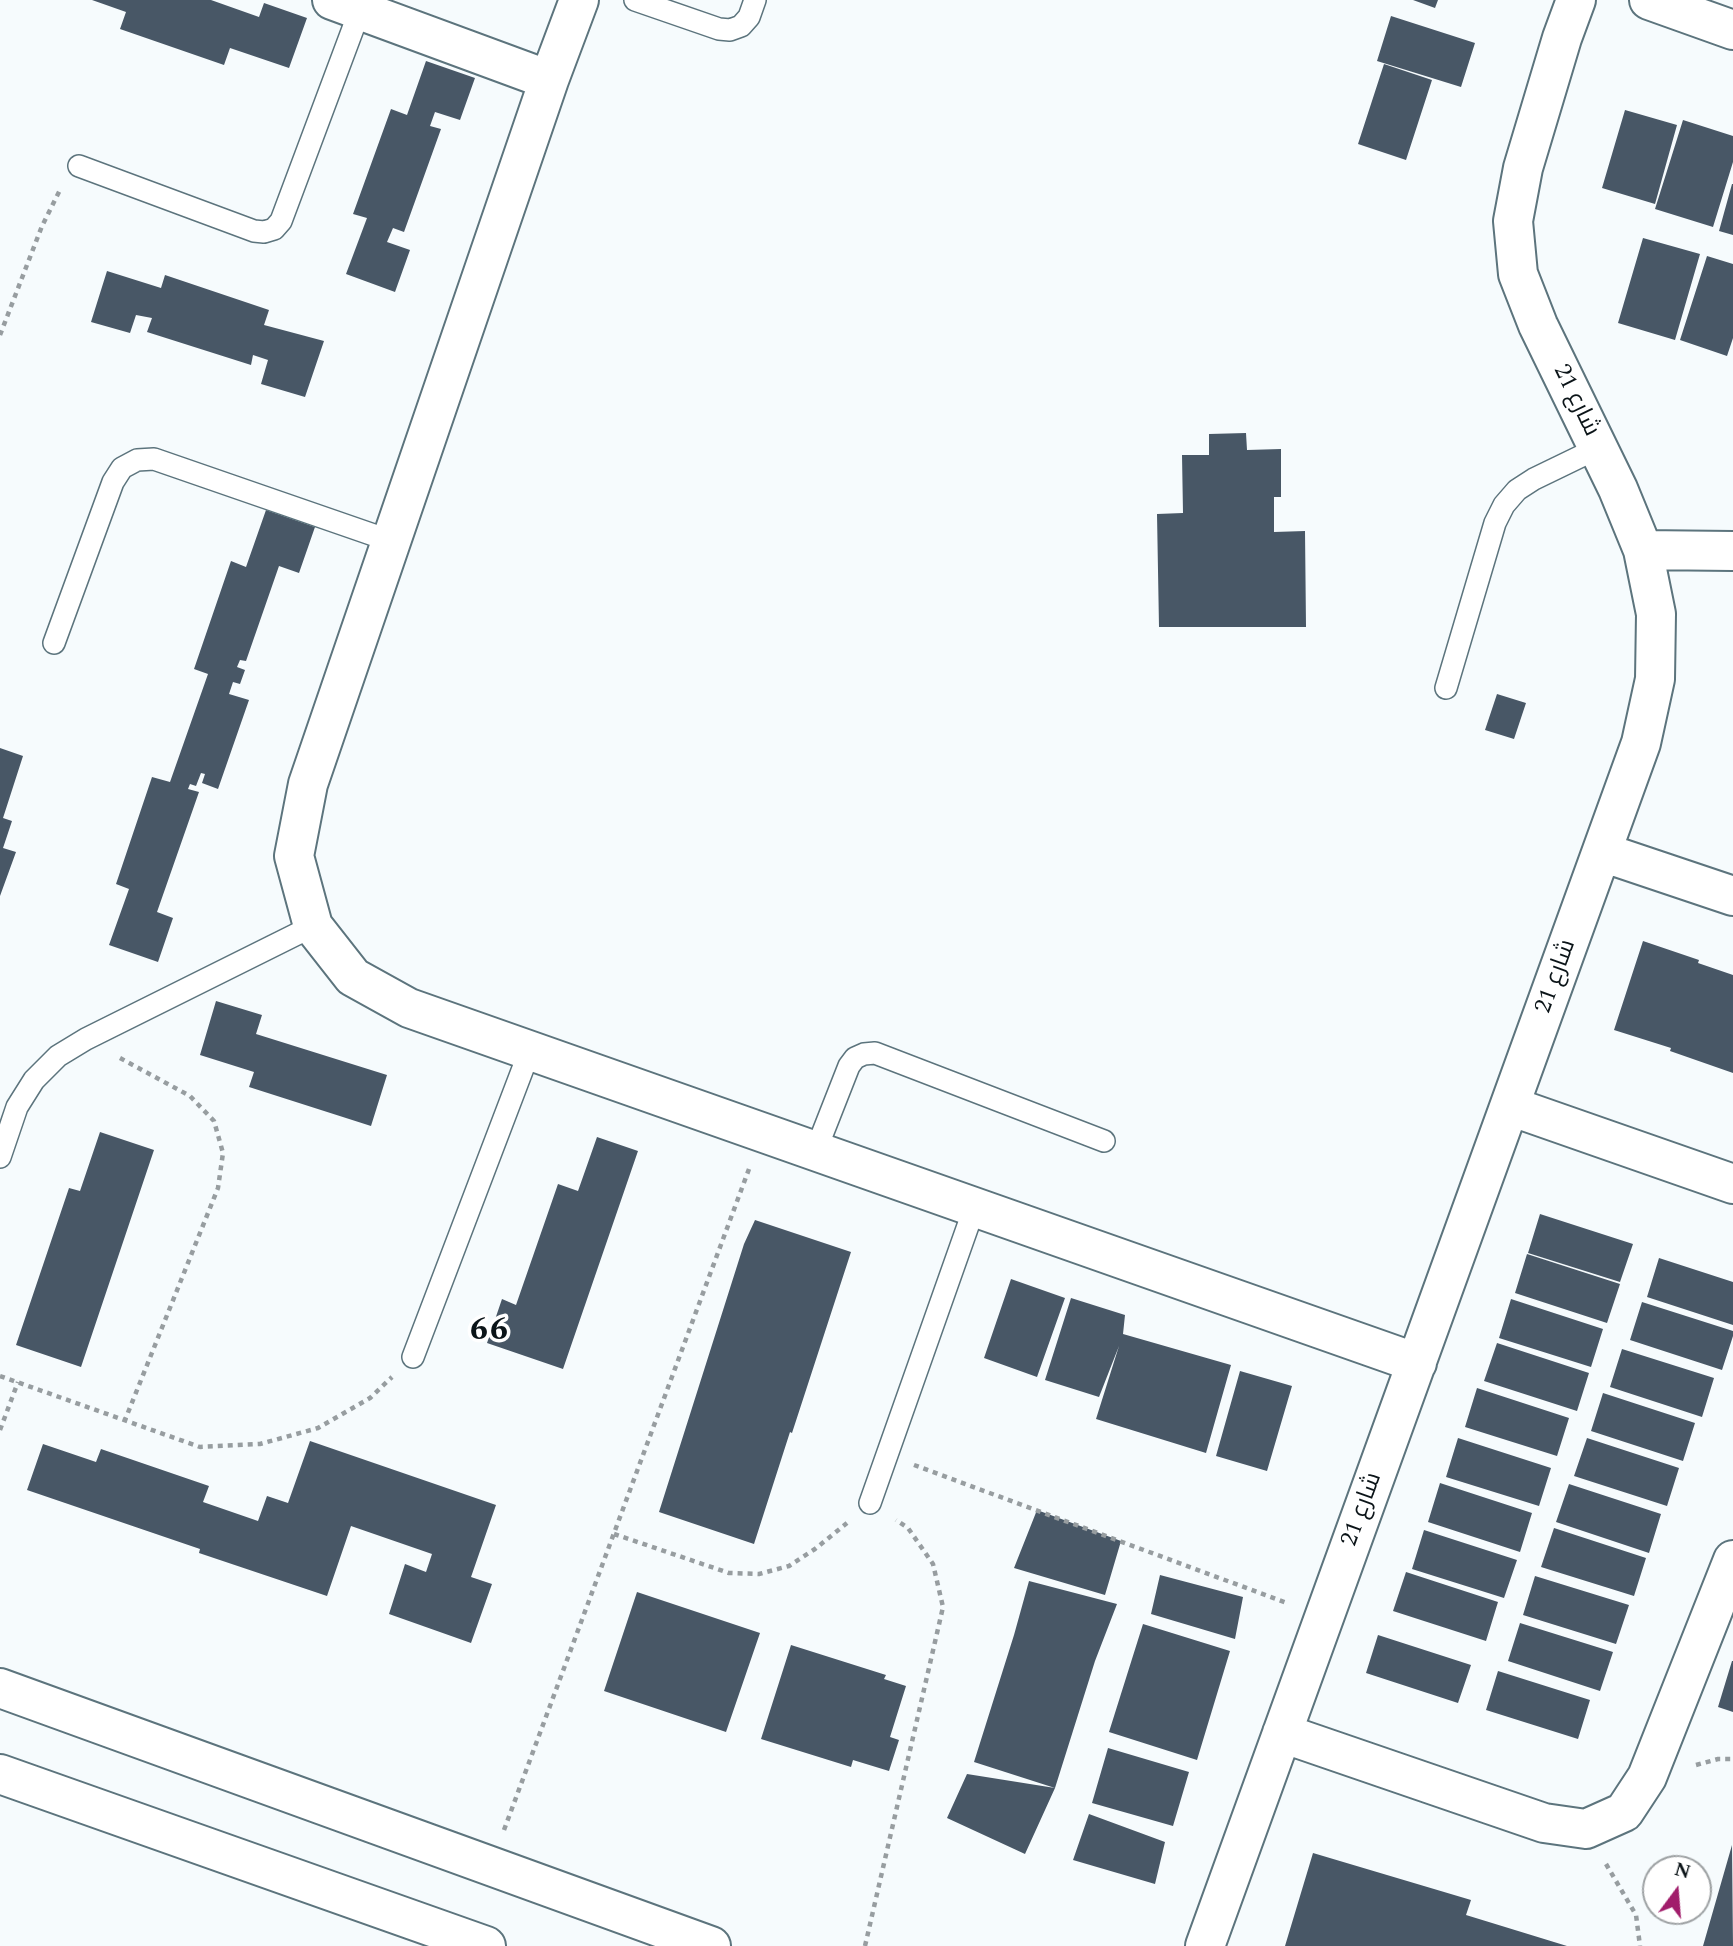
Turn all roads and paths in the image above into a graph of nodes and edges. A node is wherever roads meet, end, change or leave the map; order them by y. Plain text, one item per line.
1 (579, 0) edge
2 (635, 0) edge
3 (755, 0) edge
4 (1576, 0) edge
5 (1649, 0) edge
6 (346, 5) edge
7 (1733, 30) edge
8 (549, 80) junction
9 (79, 166) joint
10 (0, 335) edge
11 (1598, 448) junction
12 (391, 541) junction
13 (1643, 550) junction
14 (1733, 551) edge
15 (54, 643) dead end
16 (1446, 688) dead end
17 (1602, 852) junction
18 (1733, 896) edge
19 (313, 926) junction
20 (86, 1039) junction
21 (530, 1049) junction
22 (1510, 1106) junction
23 (762, 1132) junction
24 (1104, 1141) dead end
25 (816, 1150) junction
26 (0, 1157) edge
27 (1733, 1184) edge
28 (975, 1206) junction
29 (413, 1357) joint
30 (1417, 1363) junction
31 (0, 1376) edge
32 (18, 1382) junction
33 (125, 1420) junction
34 (0, 1430) edge
35 (887, 1455) junction
36 (870, 1503) junction
37 (614, 1534) junction
38 (1733, 1560) edge
39 (1324, 1617) junction
40 (0, 1688) edge
41 (1282, 1733) junction
42 (0, 1774) edge
43 (1586, 1829) junction
44 (491, 1866) junction
45 (486, 1946) edge
46 (711, 1946) edge
47 (865, 1946) edge
48 (1205, 1946) edge
49 (1640, 1946) edge

1 - 8 street
2 - 3 lane
4 - 11 street, شارع 21
5 - 7 street
6 - 8 street
6 - 9 lane
8 - 12 street
9 - 10 path
11 - 13 street, شارع 21
11 - 16 lane
12 - 15 lane
12 - 19 street
13 - 14 street
13 - 17 street, شارع 21
17 - 18 street
17 - 22 street, شارع 21
19 - 20 lane
19 - 21 street
20 - 26 lane
20 - 33 path
21 - 23 street
21 - 29 lane
22 - 27 street
22 - 30 street, شارع 21
23 - 25 street
23 - 37 path
24 - 25 lane
25 - 28 street
28 - 30 street
28 - 35 lane
29 - 33 path
30 - 39 street, شارع 21
31 - 32 path
32 - 33 path
32 - 34 path
35 - 36 lane
35 - 39 path
36 - 37 path
36 - 47 path
37 - 44 path
38 - 43 street
39 - 41 street, شارع 21
40 - 44 street
41 - 43 street
41 - 48 street, شارع 21
42 - 45 street
43 - 49 path
44 - 46 street

